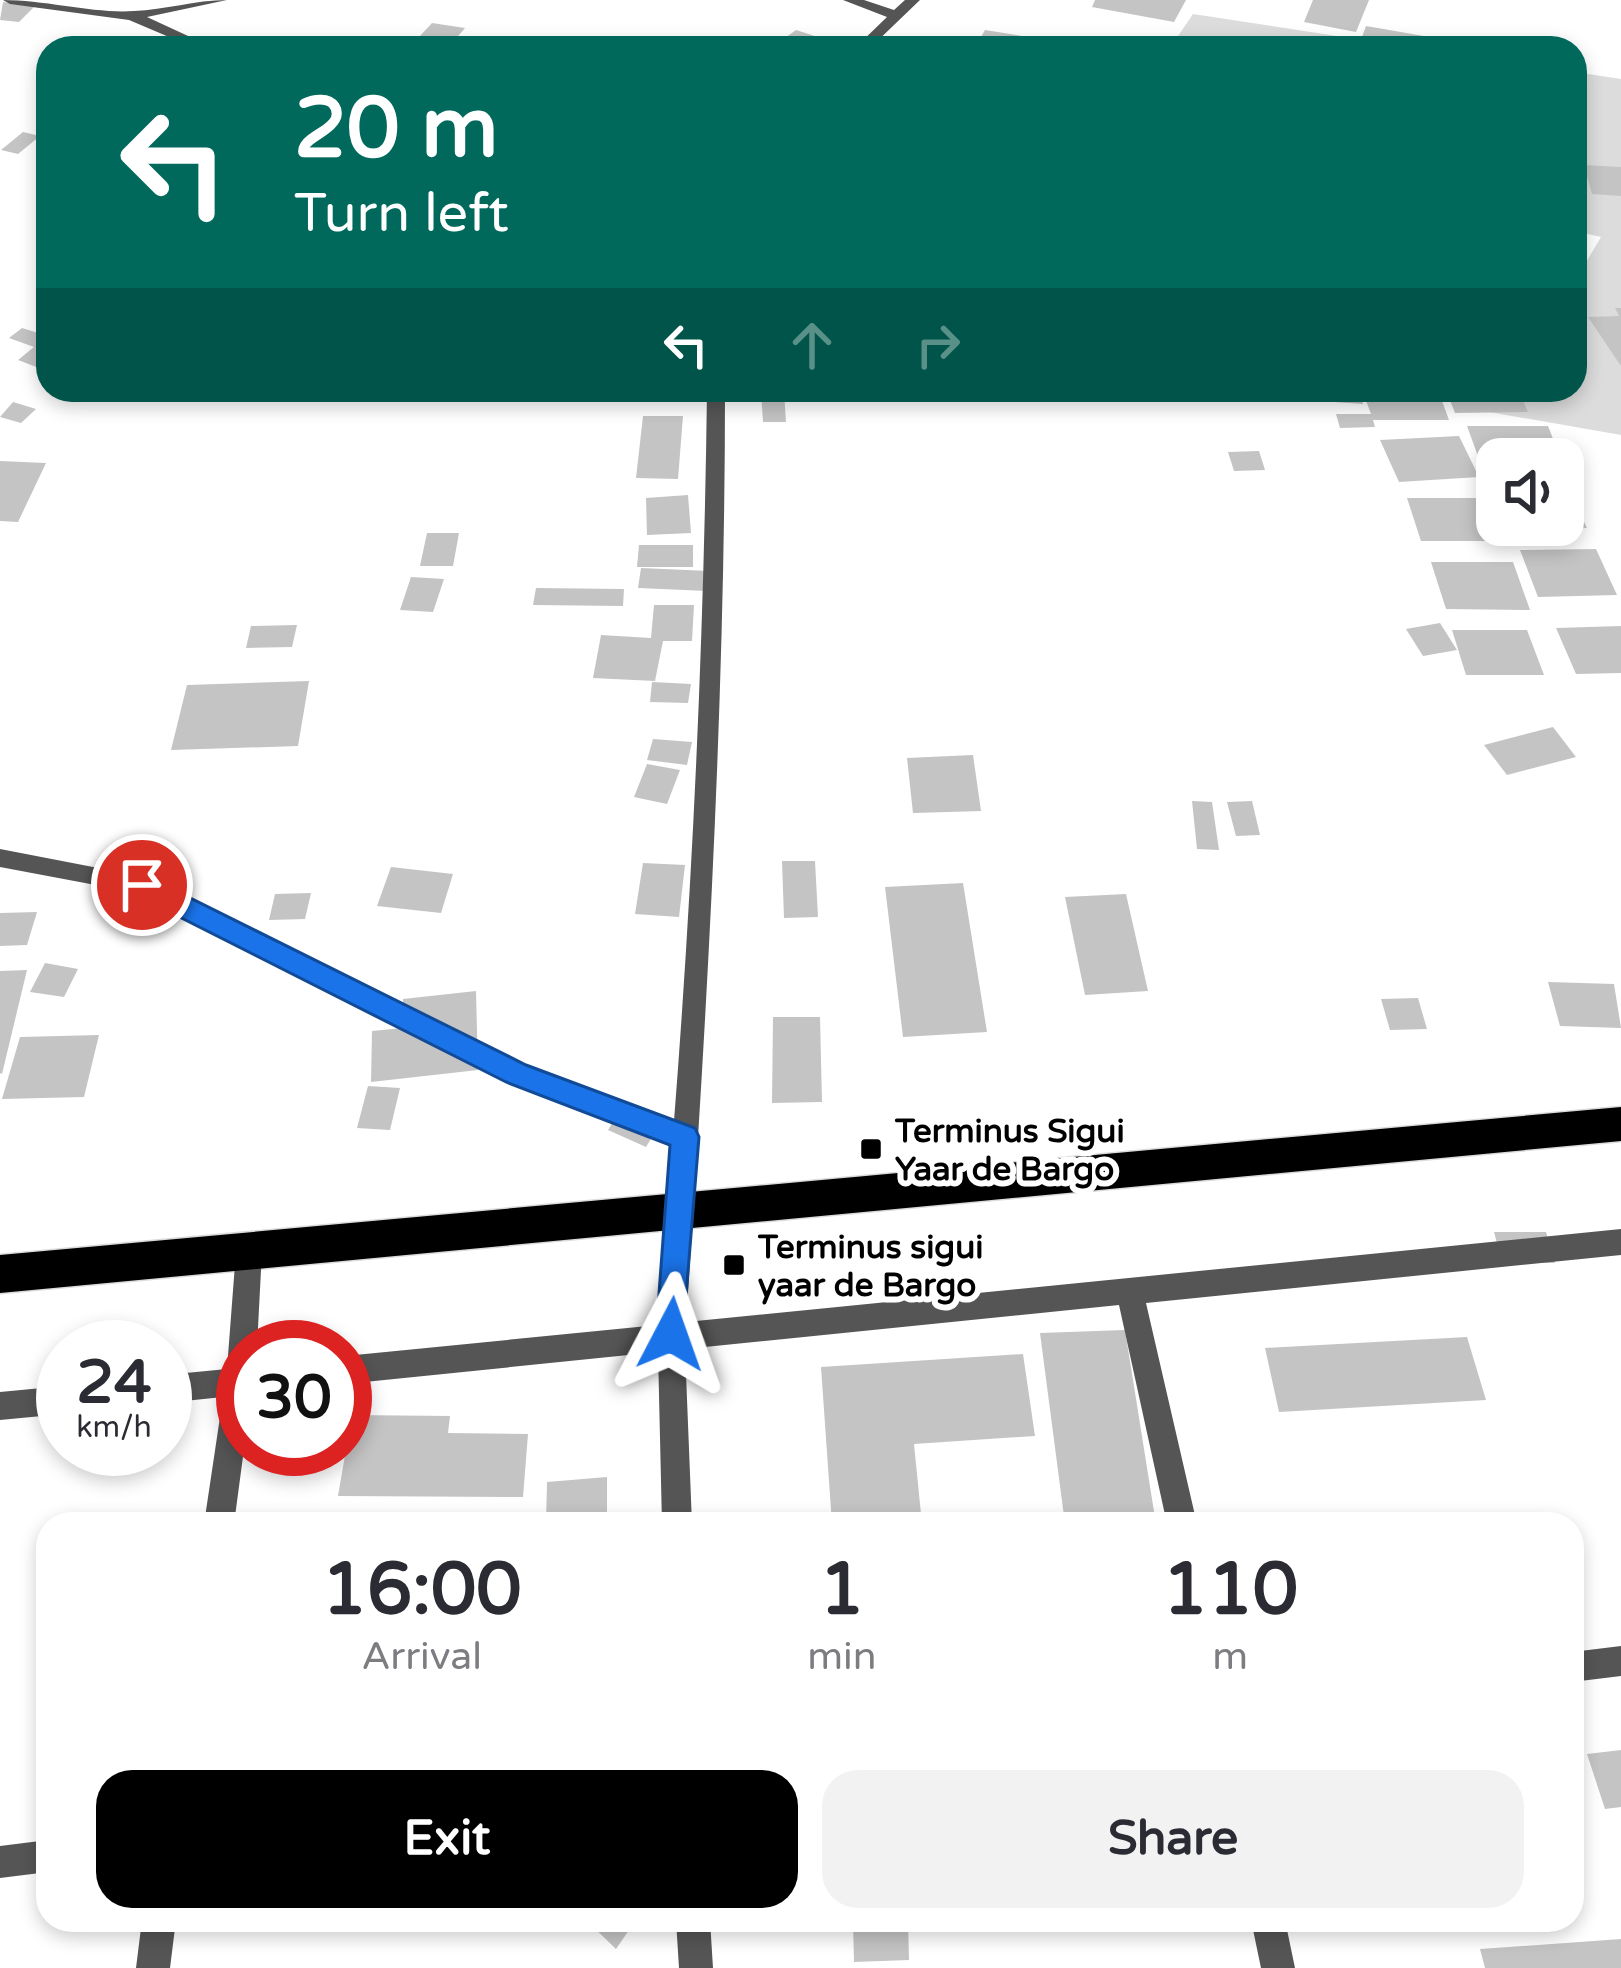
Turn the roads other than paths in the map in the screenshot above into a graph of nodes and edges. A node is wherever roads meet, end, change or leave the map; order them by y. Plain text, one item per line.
1 (10, 0) edge
2 (220, 0) edge
3 (850, 0) edge
4 (914, 0) edge
5 (893, 14) junction
6 (132, 16) junction
7 (179, 36) edge
8 (873, 36) edge
9 (716, 402) edge
10 (0, 858) edge
11 (1621, 1124) edge
12 (685, 1137) junction
13 (680, 1212) junction
14 (1621, 1242) edge
15 (249, 1251) junction
16 (0, 1274) edge
17 (1130, 1294) junction
18 (245, 1320) edge
19 (671, 1334) junction
20 (372, 1367) edge
21 (36, 1403) edge
22 (0, 1406) edge
23 (226, 1476) edge
24 (220, 1512) edge
25 (677, 1512) edge
26 (1179, 1512) edge
27 (1621, 1661) edge
28 (1584, 1666) edge
29 (36, 1858) edge
30 (0, 1862) edge
31 (158, 1932) edge
32 (694, 1932) edge
33 (1270, 1932) edge
34 (153, 1968) edge
35 (696, 1968) edge
36 (1278, 1968) edge

1 - 6 street
2 - 6 street
3 - 5 street
4 - 5 street
5 - 8 street
6 - 7 street
9 - 12 street
10 - 12 street
11 - 13 highway
12 - 13 street
13 - 15 highway
13 - 19 street
14 - 17 street
15 - 16 highway
15 - 18 street
17 - 19 street
17 - 26 street
19 - 20 street
19 - 25 street
21 - 22 street
23 - 24 street
27 - 28 street
29 - 30 street
31 - 34 street
32 - 35 street
33 - 36 street

